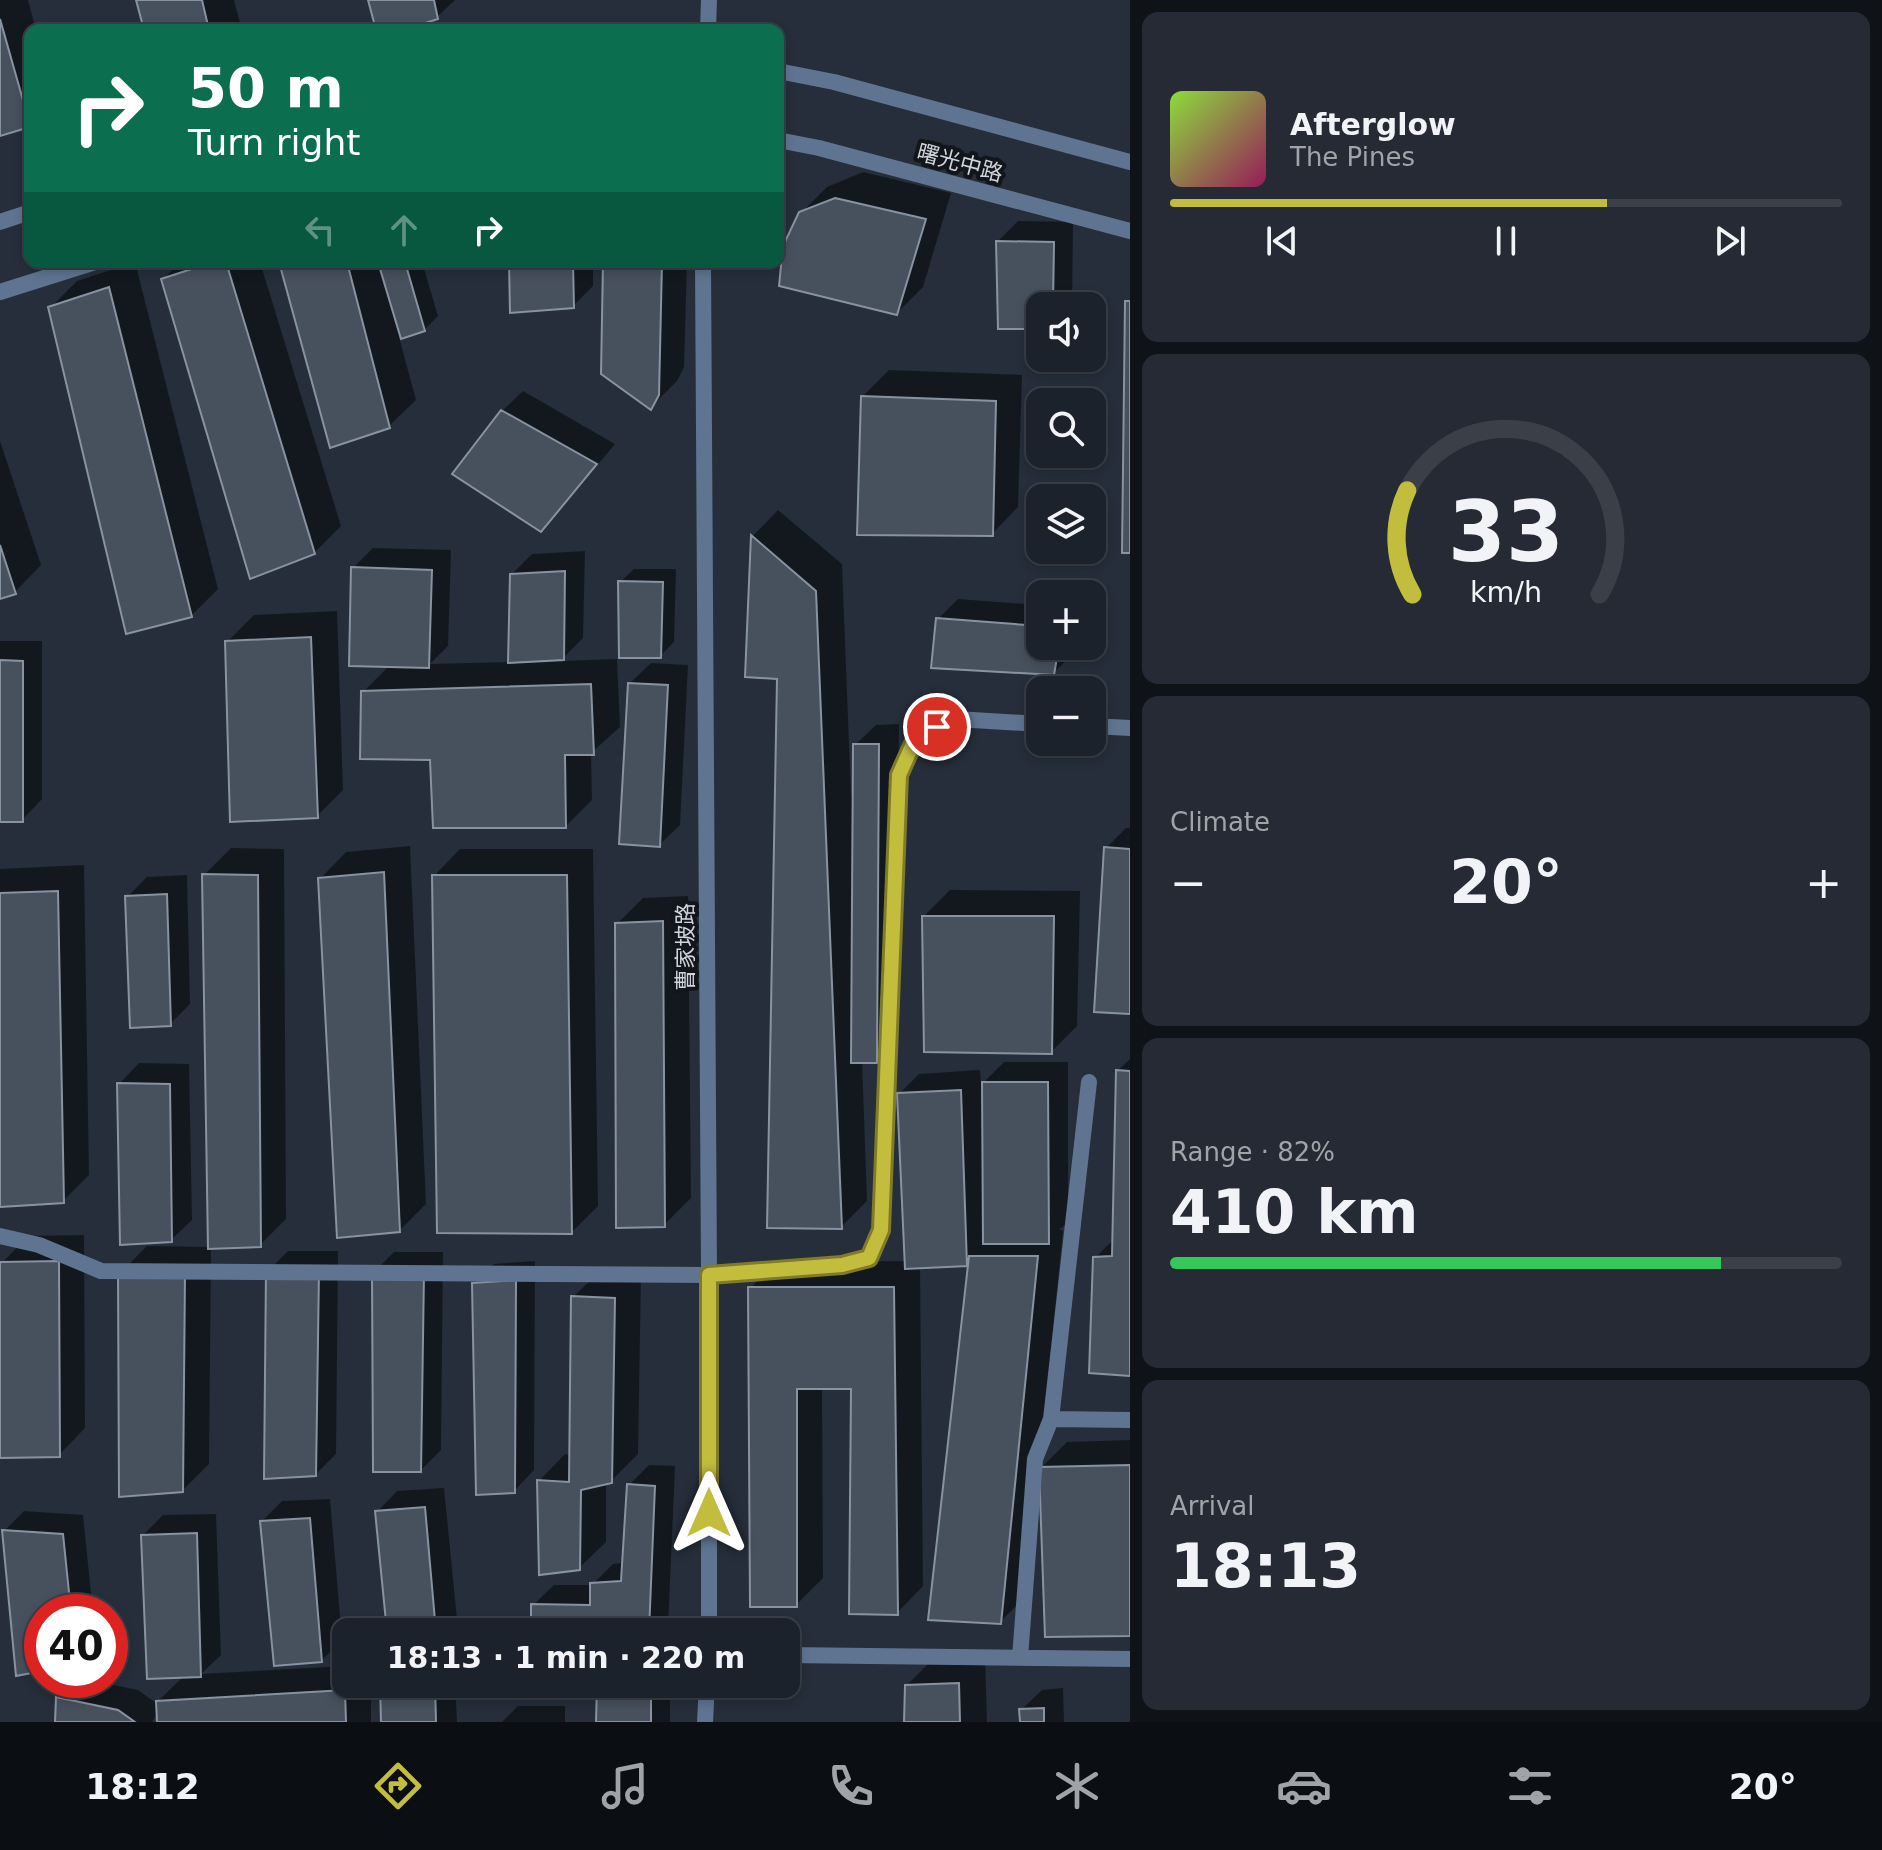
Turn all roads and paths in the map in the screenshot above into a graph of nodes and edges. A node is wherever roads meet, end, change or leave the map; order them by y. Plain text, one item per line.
1 (709, 0) edge
2 (708, 24) edge
3 (784, 72) edge
4 (784, 141) edge
5 (1130, 162) edge
6 (24, 214) edge
7 (0, 222) edge
8 (1130, 231) edge
9 (76, 268) edge
10 (703, 268) edge
11 (0, 292) edge
12 (1026, 723) edge
13 (1106, 727) edge
14 (1130, 728) edge
15 (1089, 1082) dead end
16 (0, 1236) edge
17 (709, 1275) junction
18 (1051, 1419) junction
19 (1130, 1420) edge
20 (709, 1618) edge
21 (800, 1655) edge
22 (1020, 1658) junction
23 (1130, 1659) edge
24 (706, 1698) edge
25 (705, 1722) edge

1 - 2 street
3 - 5 street, 曙光中路
4 - 8 street, 曙光中路
6 - 7 street
9 - 11 street
10 - 17 street, 曹家坡路
12 - 17 street
13 - 14 street
15 - 18 street
16 - 17 street
17 - 20 street, 曹家坡路
18 - 19 street
18 - 22 street
21 - 22 street
22 - 23 street
24 - 25 street

